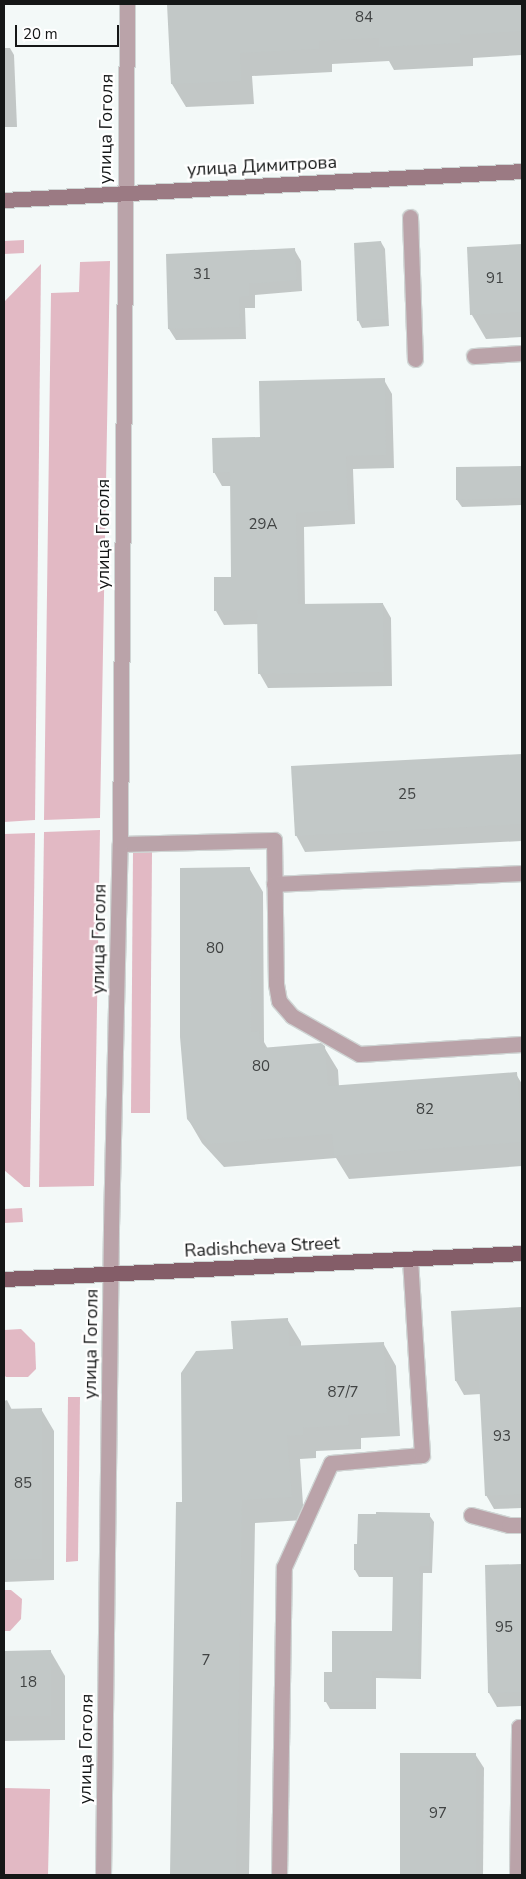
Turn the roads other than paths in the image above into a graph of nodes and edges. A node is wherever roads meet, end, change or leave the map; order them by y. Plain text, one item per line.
1 (127, 4) edge
2 (522, 171) edge
3 (124, 192) junction
4 (4, 200) edge
5 (410, 217) dead end
6 (522, 353) edge
7 (474, 356) dead end
8 (415, 359) dead end
9 (120, 844) junction
10 (522, 873) edge
11 (274, 884) junction
12 (522, 1044) edge
13 (522, 1253) edge
14 (410, 1259) junction
15 (112, 1273) junction
16 (4, 1279) edge
17 (471, 1515) dead end
18 (522, 1525) edge
19 (522, 1727) edge
20 (103, 1875) edge
21 (279, 1875) edge
22 (517, 1875) edge

1 - 3 street, улица Гоголя
2 - 3 main road, улица Димитрова
3 - 4 main road, улица Димитрова
3 - 9 street, улица Гоголя
5 - 8 street
6 - 7 street
9 - 11 street
9 - 15 street, улица Гоголя
10 - 11 street
11 - 12 street
13 - 14 main road, Radishcheva Street
14 - 15 main road, Radishcheva Street
14 - 21 street
15 - 16 main road, Radishcheva Street
15 - 20 street, улица Гоголя
17 - 18 street
19 - 22 street

